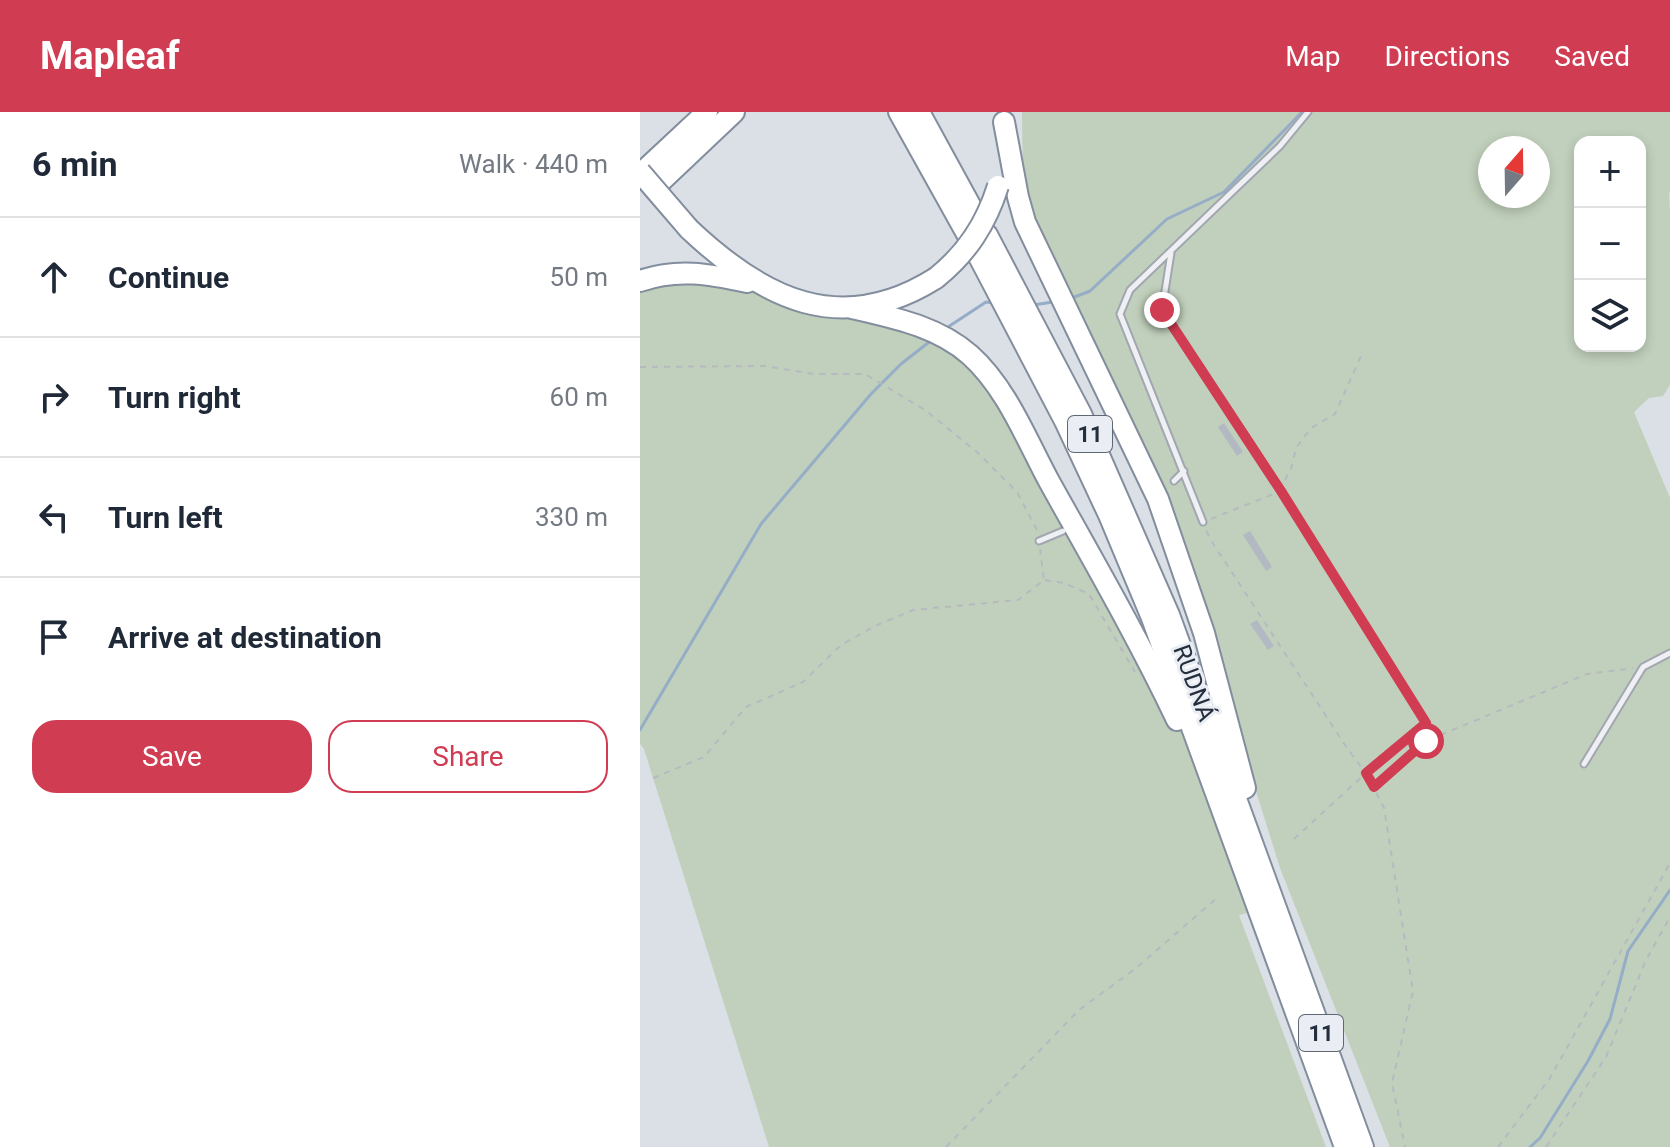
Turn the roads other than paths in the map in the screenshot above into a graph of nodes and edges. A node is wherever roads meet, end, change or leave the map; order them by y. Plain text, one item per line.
1 (707, 112) edge
2 (734, 112) edge
3 (899, 112) edge
4 (919, 112) edge
5 (1308, 112) edge
6 (1004, 117) edge
7 (647, 183) edge
8 (977, 235) junction
9 (1171, 250) junction
10 (640, 281) edge
11 (762, 286) junction
12 (852, 308) junction
13 (1185, 470) junction
14 (1174, 481) dead end
15 (1280, 489) road end
16 (1203, 522) road end
17 (1063, 531) dead end
18 (1039, 541) road end
19 (1670, 653) edge
20 (1584, 764) dead end
21 (1220, 807) junction
22 (1280, 920) junction
23 (1345, 1147) edge
24 (1363, 1147) edge

1 - 7 highway
2 - 7 highway
3 - 8 highway, RUDNÁ / 11
4 - 8 highway, RUDNÁ / 11
5 - 9 lane
6 - 12 highway, bridge
6 - 22 highway
7 - 11 highway, bridge
8 - 21 highway, RUDNÁ / 11
8 - 22 highway, RUDNÁ / 11
9 - 13 lane
9 - 15 lane
10 - 11 highway
11 - 12 highway
12 - 21 highway
13 - 14 lane
13 - 16 lane
17 - 18 lane
19 - 20 lane
21 - 23 highway, RUDNÁ / 11
22 - 24 highway, RUDNÁ / 11

